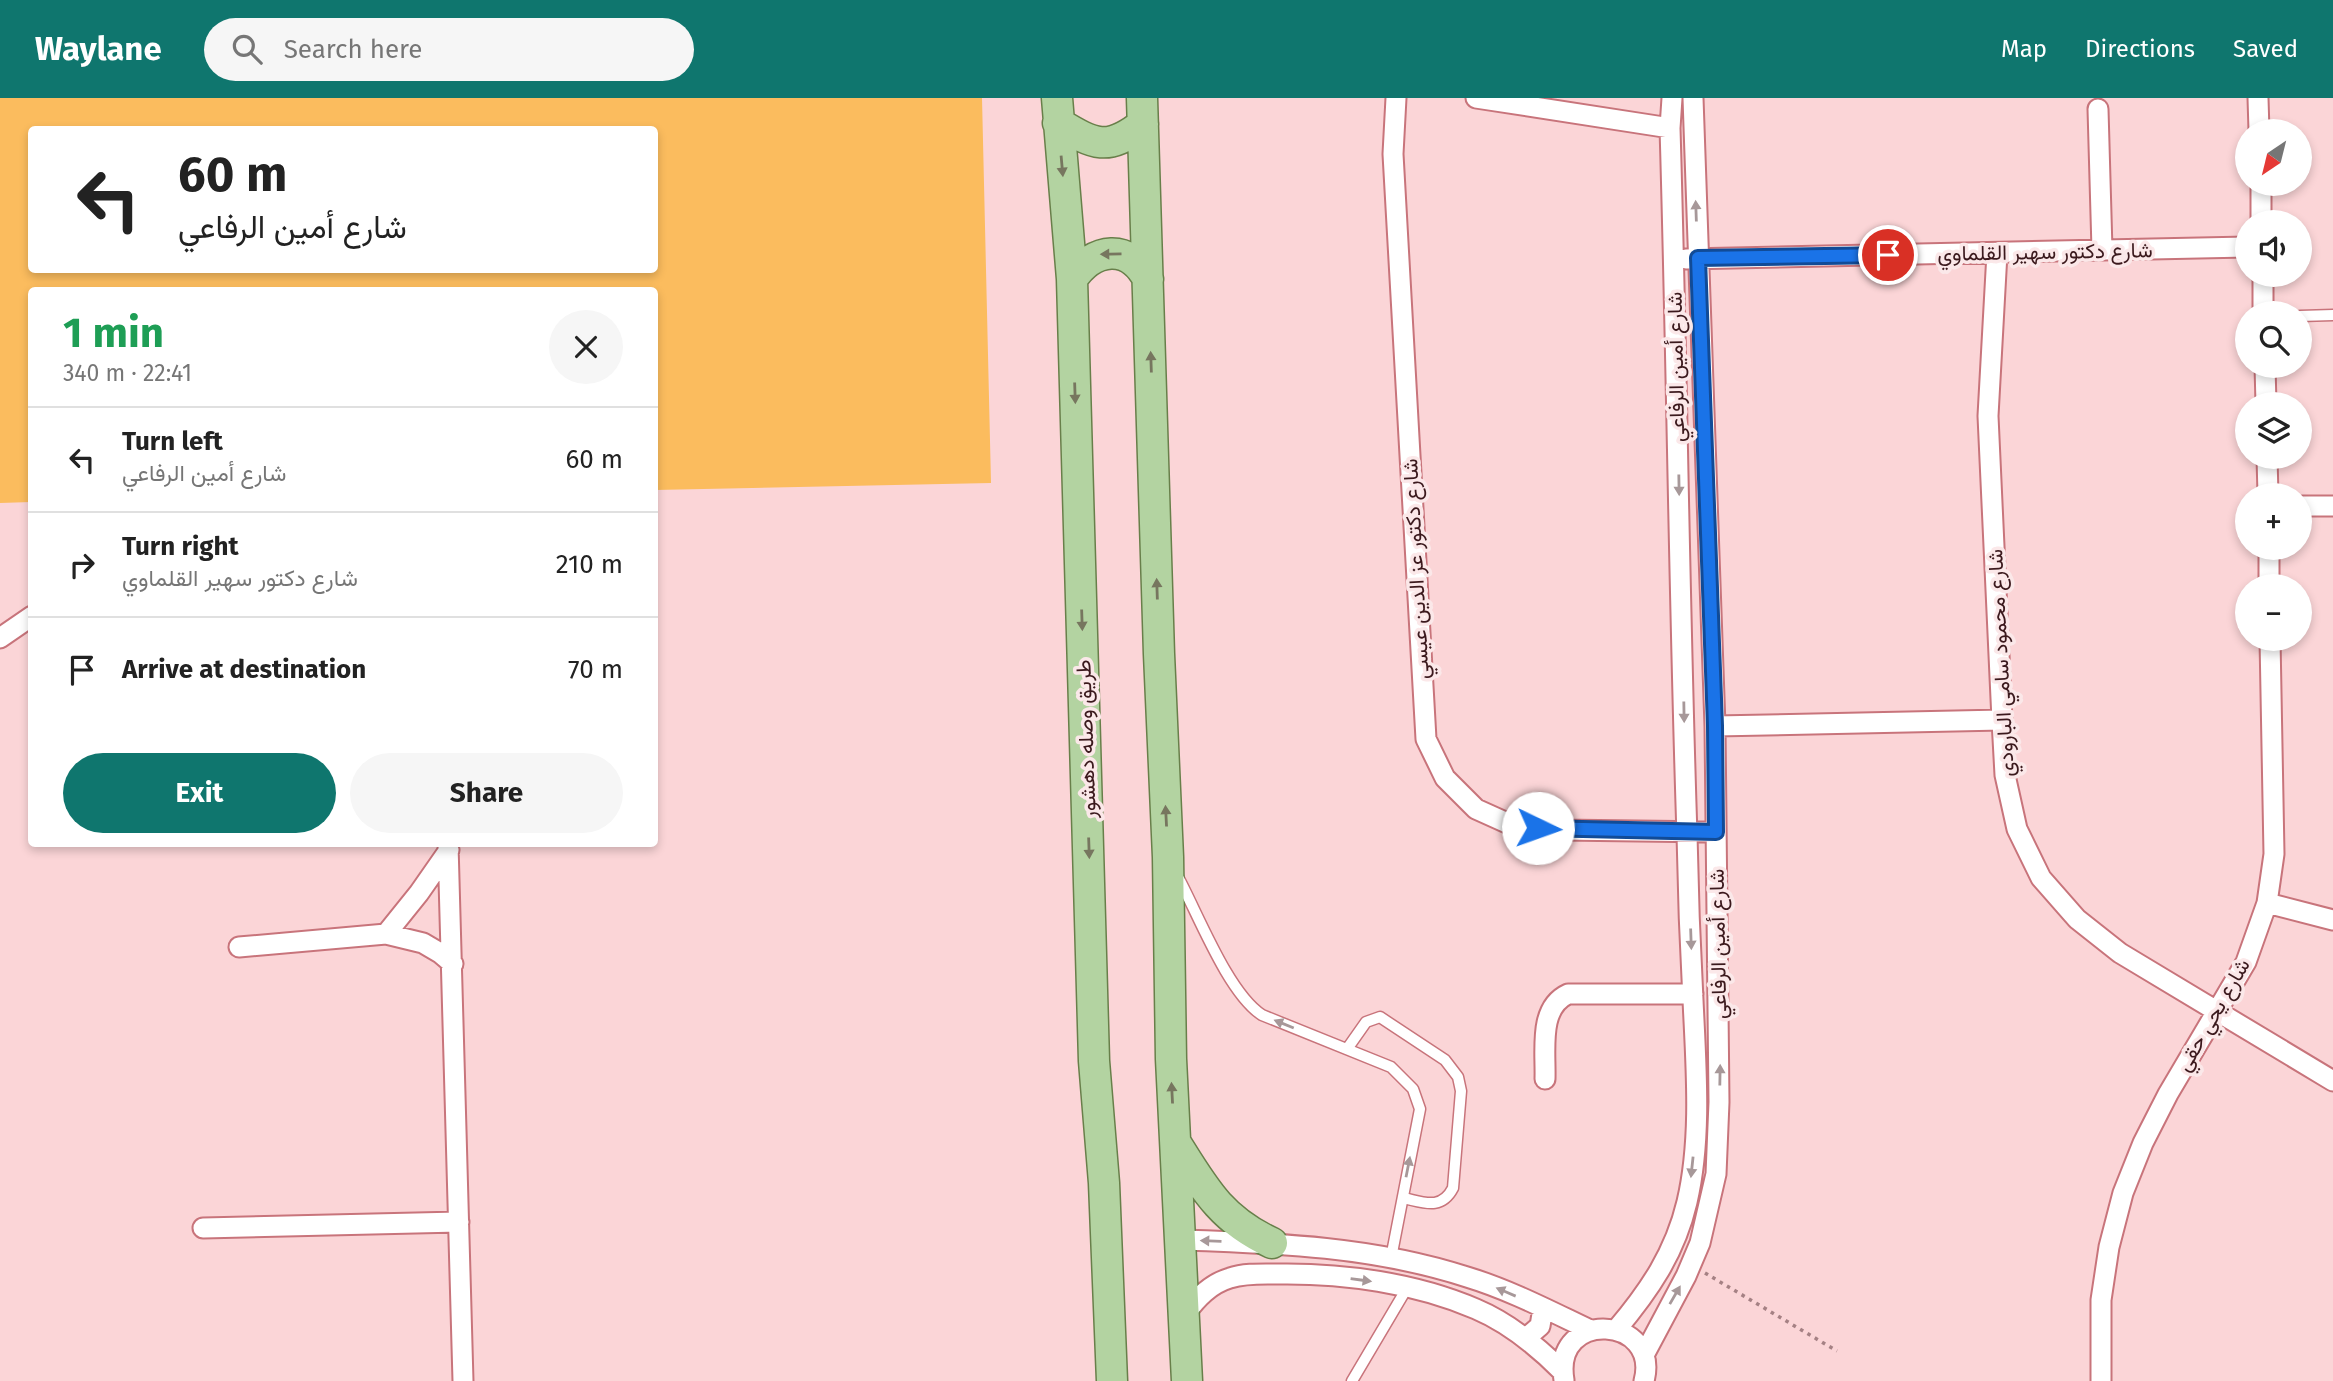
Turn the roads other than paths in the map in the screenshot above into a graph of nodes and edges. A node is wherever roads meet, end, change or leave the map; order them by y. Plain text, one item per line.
1 (1395, 98) edge
2 (1476, 98) edge
3 (1672, 98) edge
4 (1693, 98) edge
5 (2259, 98) edge
6 (2098, 109) dead end
7 (1058, 111) edge
8 (1143, 111) edge
9 (2259, 119) edge
10 (1671, 128) junction
11 (2235, 247) edge
12 (2102, 250) junction
13 (1997, 253) junction
14 (1698, 258) junction
15 (1674, 259) junction
16 (1072, 279) junction
17 (1149, 279) junction
18 (2333, 315) edge
19 (2312, 316) edge
20 (2312, 506) edge
21 (2333, 506) edge
22 (28, 618) edge
23 (1, 635) edge
24 (2270, 651) edge
25 (2002, 720) junction
26 (1715, 726) junction
27 (1686, 831) junction
28 (1716, 832) junction
29 (448, 847) edge
30 (1168, 856) junction
31 (2267, 903) junction
32 (2333, 920) edge
33 (386, 934) junction
34 (239, 947) dead end
35 (453, 964) junction
36 (1693, 994) junction
37 (2216, 1010) junction
38 (1347, 1049) junction
39 (1545, 1079) dead end
40 (2333, 1081) edge
41 (1174, 1141) junction
42 (1403, 1198) junction
43 (459, 1222) junction
44 (203, 1228) dead end
45 (1181, 1240) junction
46 (1272, 1243) junction
47 (1313, 1246) junction
48 (1391, 1258) junction
49 (1312, 1274) junction
50 (1407, 1288) junction
51 (1543, 1308) junction
52 (1185, 1314) junction
53 (1590, 1330) junction
54 (1616, 1330) junction
55 (1526, 1338) junction
56 (1645, 1366) edge
57 (1563, 1376) edge
58 (463, 1381) edge
59 (1112, 1381) edge
60 (1187, 1381) edge
61 (1352, 1381) edge
62 (1660, 1381) edge
63 (2101, 1381) edge

1 - 27 street, شارع دكتور عز الدين عيسي
2 - 10 street
3 - 10 street, شارع أمين الرفاعي
14 -> 4 street, شارع أمين الرفاعي
5 - 9 street
6 - 12 street
7 - 8 main road
7 -> 16 main road, طريق وصله دهشور
8 - 17 main road
10 - 15 street, شارع أمين الرفاعي
11 - 12 street, شارع دكتور سهير القلماوي
12 - 13 street, شارع دكتور سهير القلماوي
13 - 14 street, شارع دكتور سهير القلماوي
13 - 25 street, شارع محمود سامي البارودي
14 - 15 street, شارع دكتور سهير القلماوي
14 - 26 street, شارع أمين الرفاعي
15 -> 27 street, شارع أمين الرفاعي
17 -> 16 main road
16 -> 59 main road, طريق وصله دهشور
30 -> 17 main road
18 - 19 lane
20 - 21 street
22 - 23 street
24 - 31 street, شارع يحي حقي
25 - 26 street
25 - 37 street, شارع محمود سامي البارودي
26 - 28 street, شارع أمين الرفاعي
27 - 28 street, شارع دكتور عز الدين عيسي
27 -> 36 street, شارع أمين الرفاعي
56 -> 28 street, شارع أمين الرفاعي
29 - 33 street
29 - 35 street
38 -> 30 lane
41 -> 30 main road
31 - 32 street
31 - 37 street, شارع يحي حقي
33 - 34 street
33 - 35 street
35 - 43 street
36 - 39 street
36 -> 54 street, شارع أمين الرفاعي
37 - 40 street, شارع محمود سامي البارودي
37 - 63 street, شارع يحي حقي
42 -> 38 lane
38 - 42 lane
41 - 45 main road
41 - 46 main road
42 - 48 lane
43 - 44 street
43 - 58 street
46 -> 45 street
45 - 52 main road
46 - 47 street
47 - 48 street
47 - 49 street
51 -> 48 street
49 -> 50 street
49 - 52 street
50 - 55 street
50 - 61 lane
51 - 53 street
51 - 55 street
52 - 60 main road
53 - 54 street
53 - 57 street
54 - 56 street
55 - 57 street
56 - 62 street

